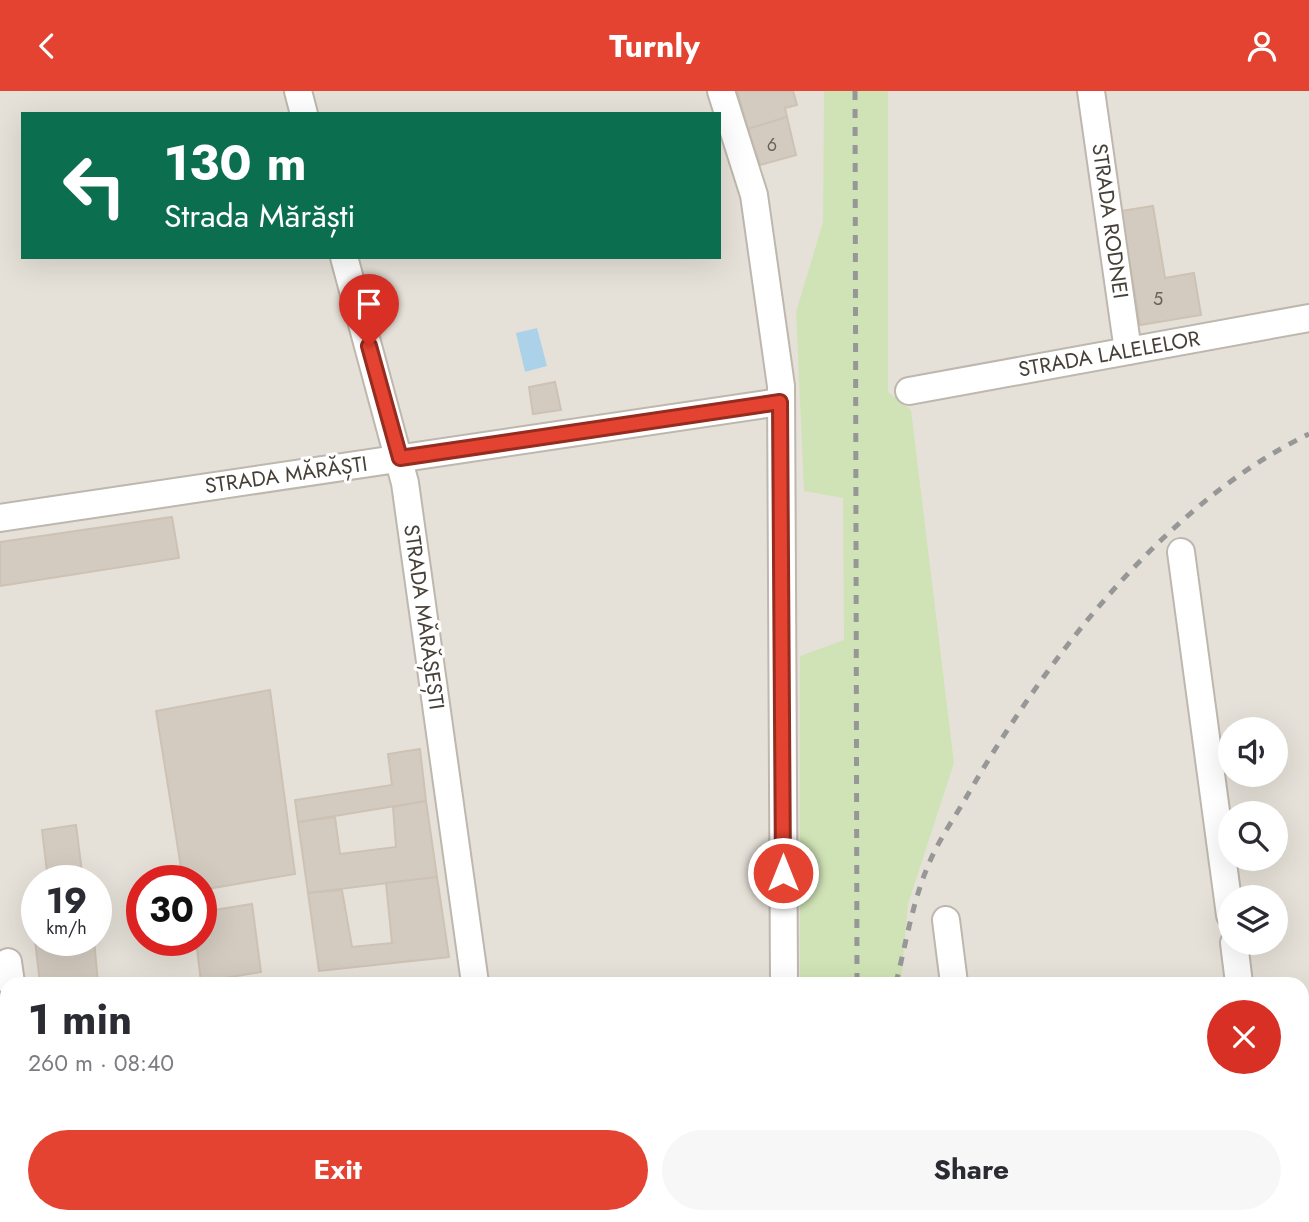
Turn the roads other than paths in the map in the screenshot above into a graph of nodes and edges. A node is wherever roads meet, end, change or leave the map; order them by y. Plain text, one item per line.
1 (298, 91) edge
2 (721, 91) edge
3 (1091, 91) edge
4 (303, 112) edge
5 (345, 259) edge
6 (1309, 318) edge
7 (1128, 351) junction
8 (909, 391) dead end
9 (781, 394) junction
10 (400, 458) junction
11 (0, 517) edge
12 (1181, 552) dead end
13 (1226, 885) edge
14 (946, 920) dead end
15 (1236, 955) edge
16 (474, 977) edge
17 (784, 977) edge
18 (953, 977) edge
19 (1239, 977) edge

1 - 4 street
2 - 9 street
3 - 7 street, STRADA RODNEI
5 - 10 street, STRADA MĂRĂȘEȘTI
6 - 7 street, STRADA LALELELOR
7 - 8 street, STRADA LALELELOR
9 - 10 street, STRADA MĂRĂȘTI
9 - 17 street
10 - 11 street, STRADA MĂRĂȘTI
10 - 16 street, STRADA MĂRĂȘEȘTI
12 - 13 street
14 - 18 street
15 - 19 street

